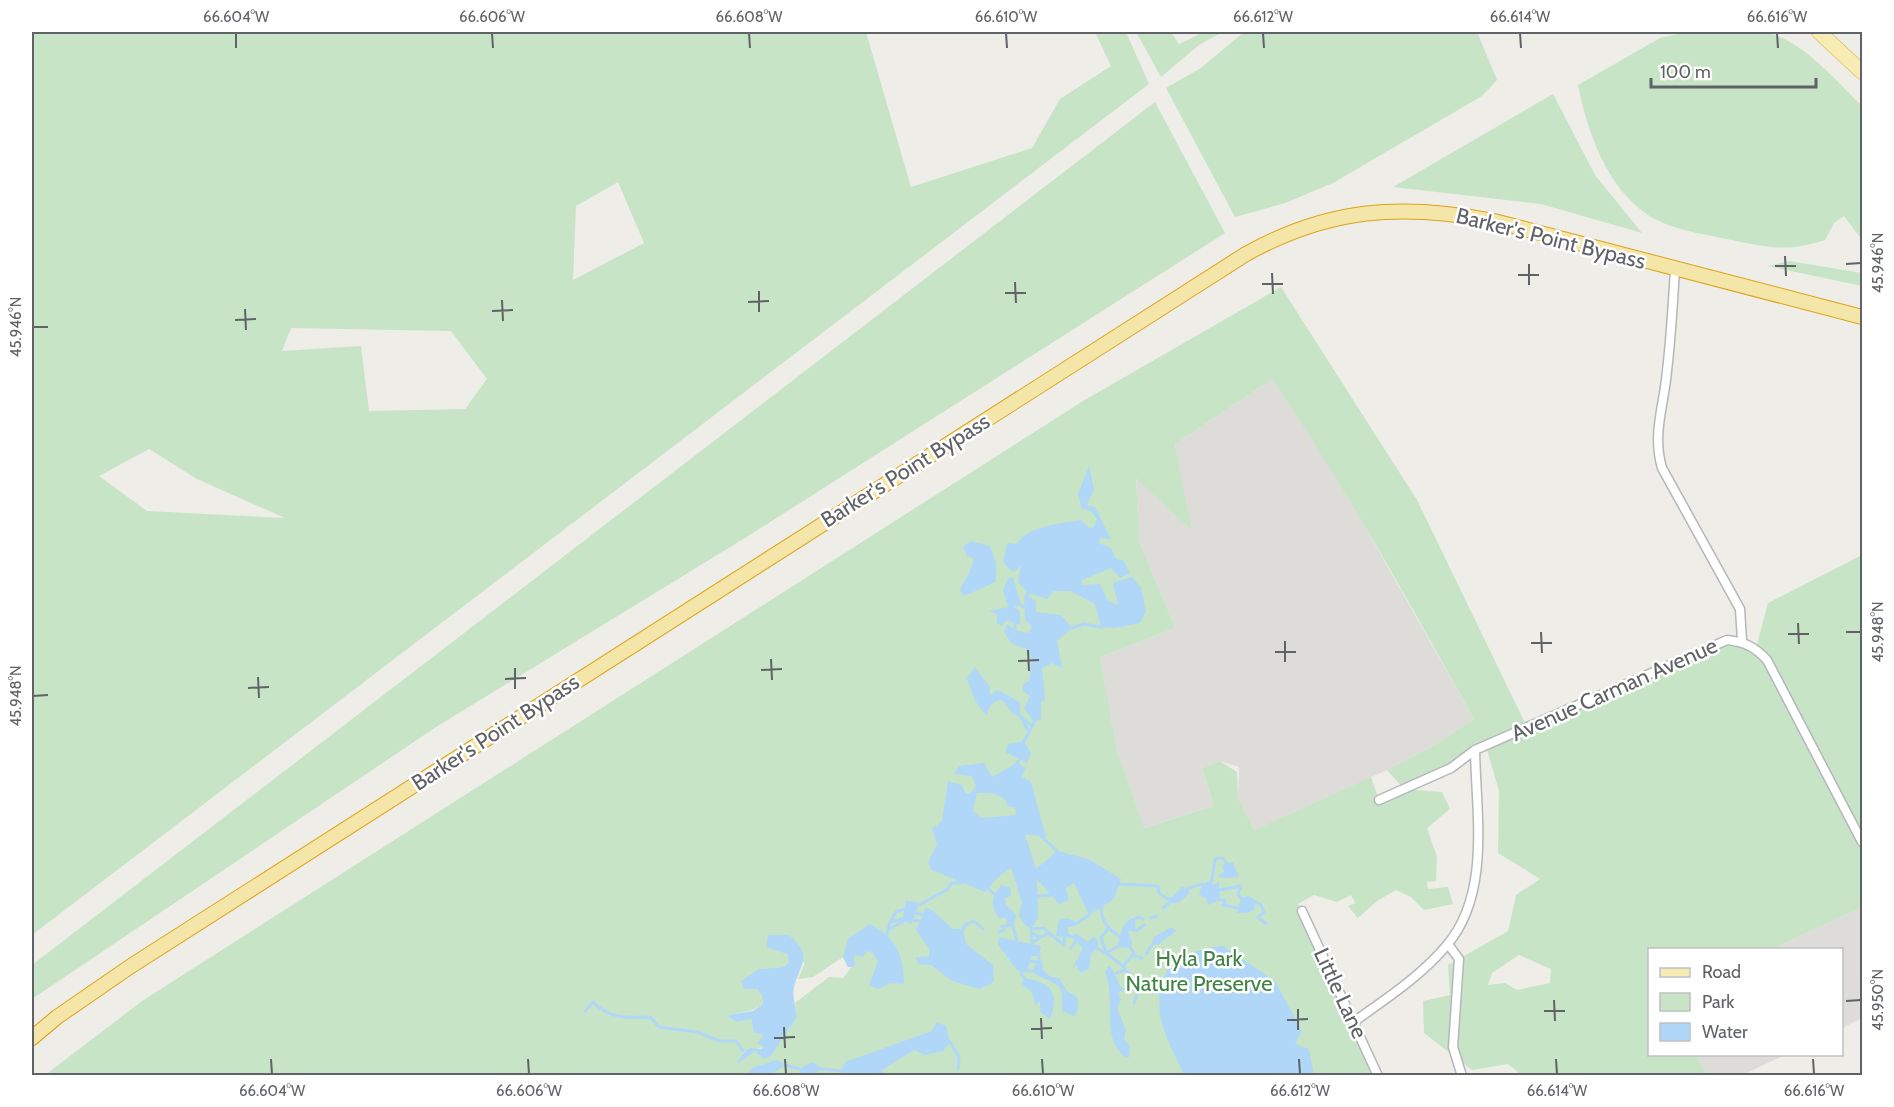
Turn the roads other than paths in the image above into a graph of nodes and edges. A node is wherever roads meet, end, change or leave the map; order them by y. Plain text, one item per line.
1 (1819, 32) edge
2 (1863, 72) edge
3 (1675, 269) junction
4 (1863, 318) edge
5 (1742, 641) junction
6 (1475, 750) junction
7 (1379, 800) dead end
8 (1863, 842) edge
9 (1302, 911) dead end
10 (1448, 944) junction
11 (1355, 1021) junction
12 (32, 1038) edge
13 (1378, 1076) edge
14 (1462, 1076) edge

1 - 2 main road
3 - 4 highway, Barker's Point Bypass
3 - 5 street
3 - 12 highway, Barker's Point Bypass
5 - 6 street, Avenue Carman Avenue
5 - 8 street, Avenue Carman Avenue
6 - 7 street, Avenue Carman Avenue
6 - 10 street
9 - 11 street, Little Lane
10 - 11 street
10 - 14 street
11 - 13 street, Little Lane

